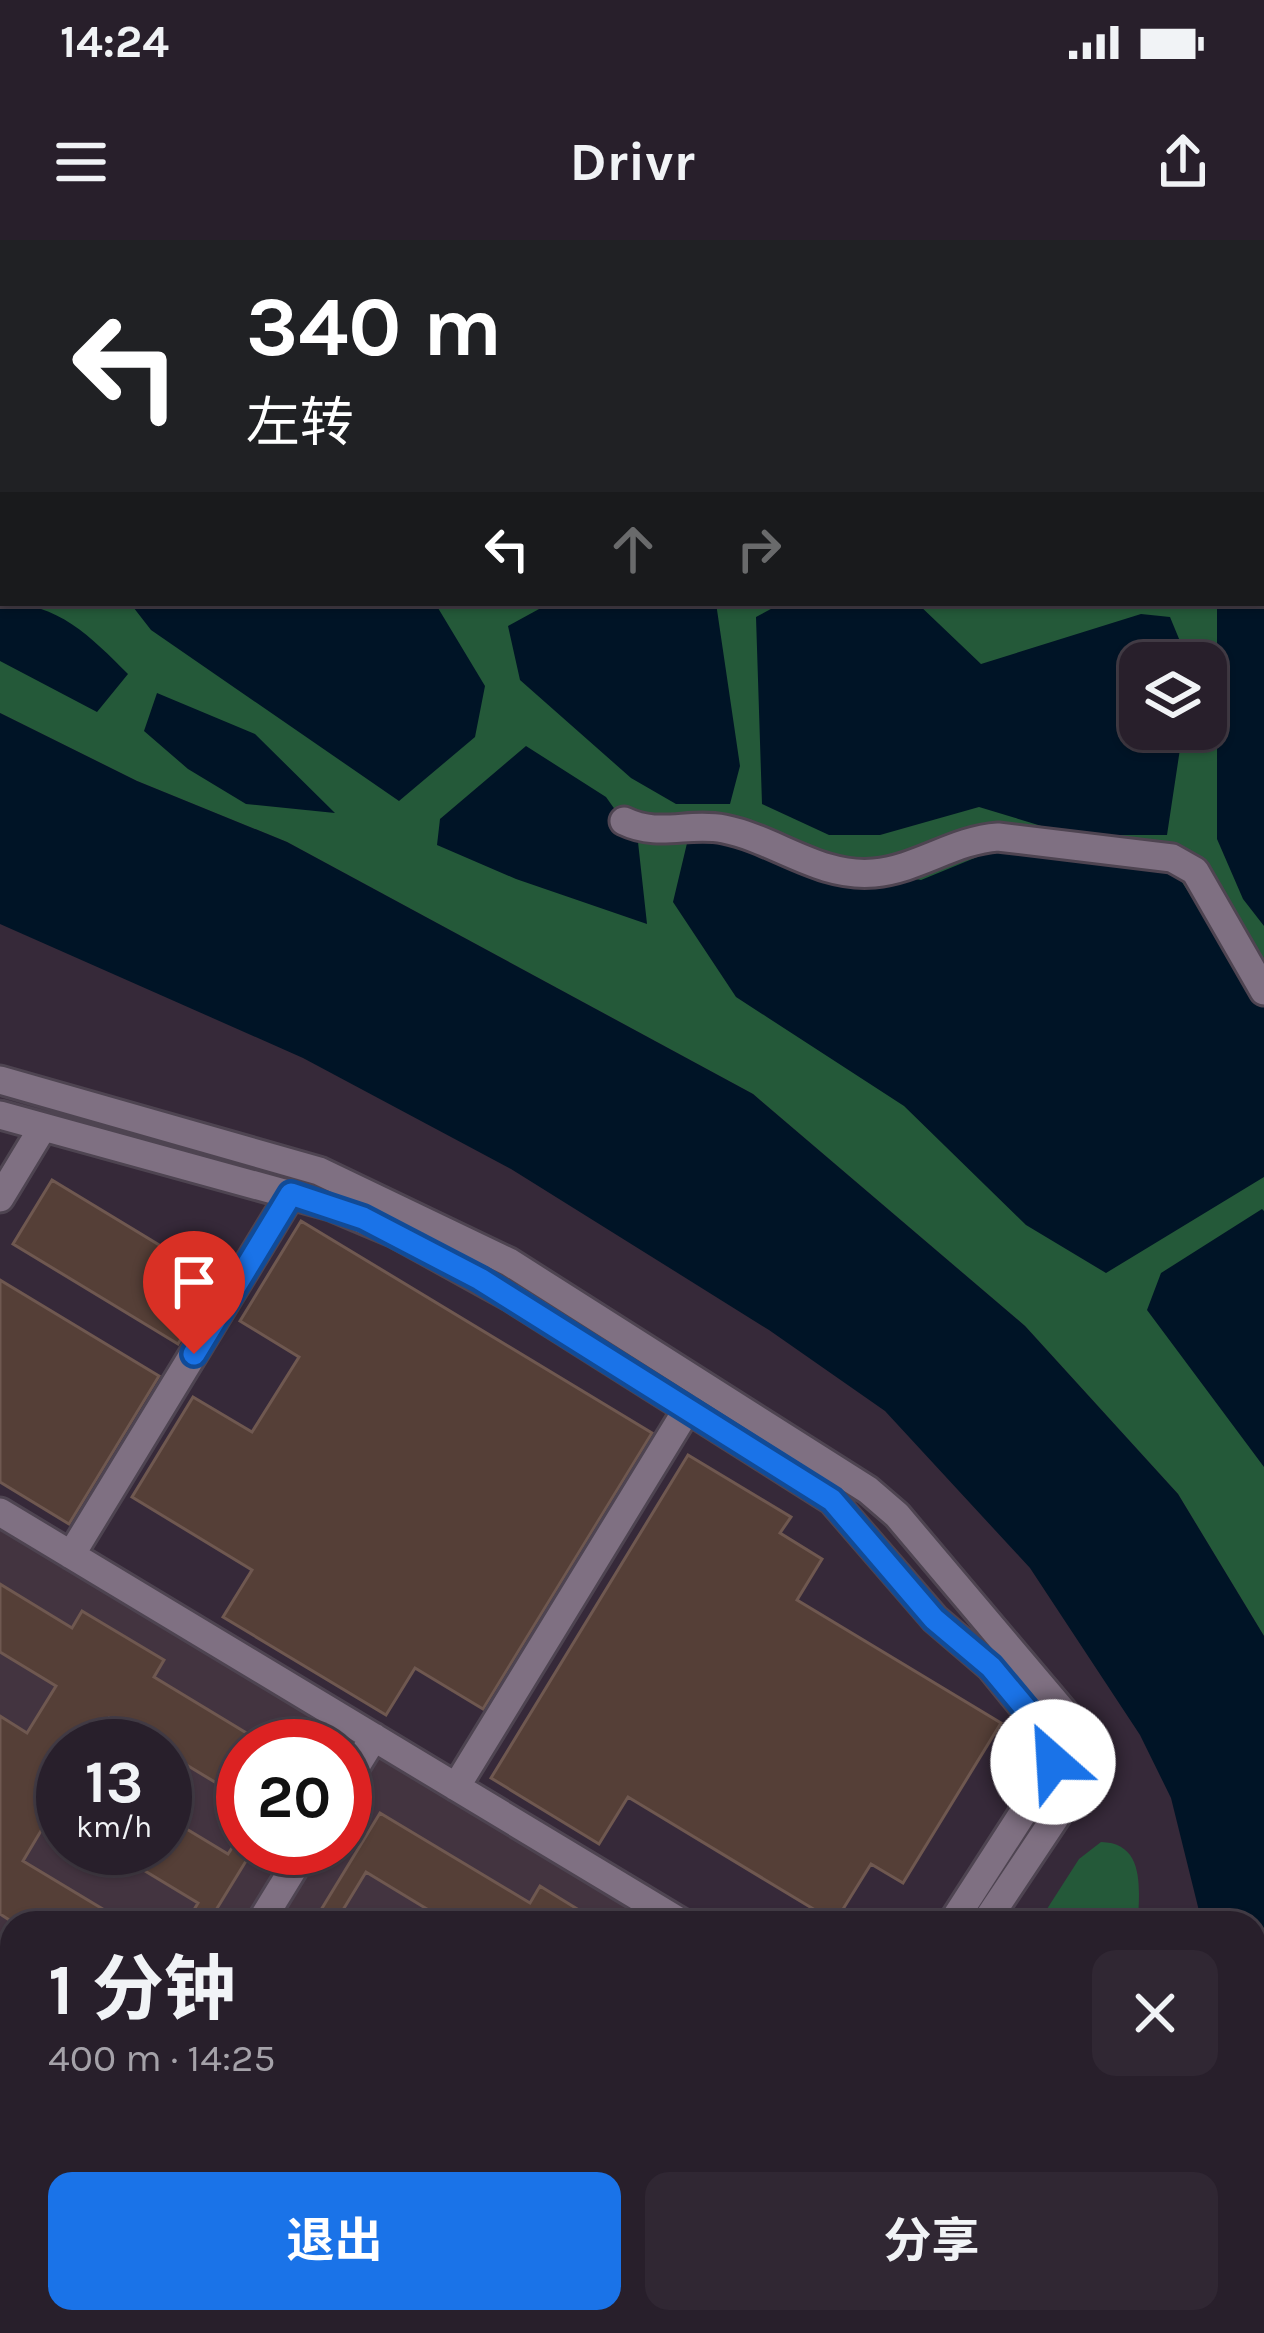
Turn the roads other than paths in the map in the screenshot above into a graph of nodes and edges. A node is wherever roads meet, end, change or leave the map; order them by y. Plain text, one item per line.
1 (624, 821) dead end
2 (1264, 991) edge
3 (0, 1080) edge
4 (0, 1115) edge
5 (43, 1127) junction
6 (191, 1135) junction
7 (223, 1144) junction
8 (184, 1165) junction
9 (216, 1174) junction
10 (291, 1194) junction
11 (0, 1198) edge
12 (688, 1408) junction
13 (0, 1512) edge
14 (905, 1525) junction
15 (876, 1550) junction
16 (71, 1555) junction
17 (946, 1573) junction
18 (917, 1598) junction
19 (374, 1737) junction
20 (372, 1740) edge
21 (457, 1787) junction
22 (289, 1875) edge
23 (267, 1911) edge
24 (662, 1911) edge
25 (960, 1911) edge
26 (993, 1911) edge

1 - 2 lane
3 - 6 lane
4 - 5 lane
5 - 8 lane
5 - 11 lane
6 - 7 lane
6 - 8 lane
7 - 9 lane
7 - 14 lane
8 - 9 lane
9 - 10 lane
10 - 12 lane
10 - 16 lane
12 - 15 lane
12 - 21 lane
13 - 16 lane
14 - 15 lane
14 - 17 lane
15 - 18 lane
16 - 19 lane
17 - 18 lane
17 - 26 lane
18 - 25 lane
19 - 20 lane
19 - 21 lane
21 - 24 lane
22 - 23 lane

